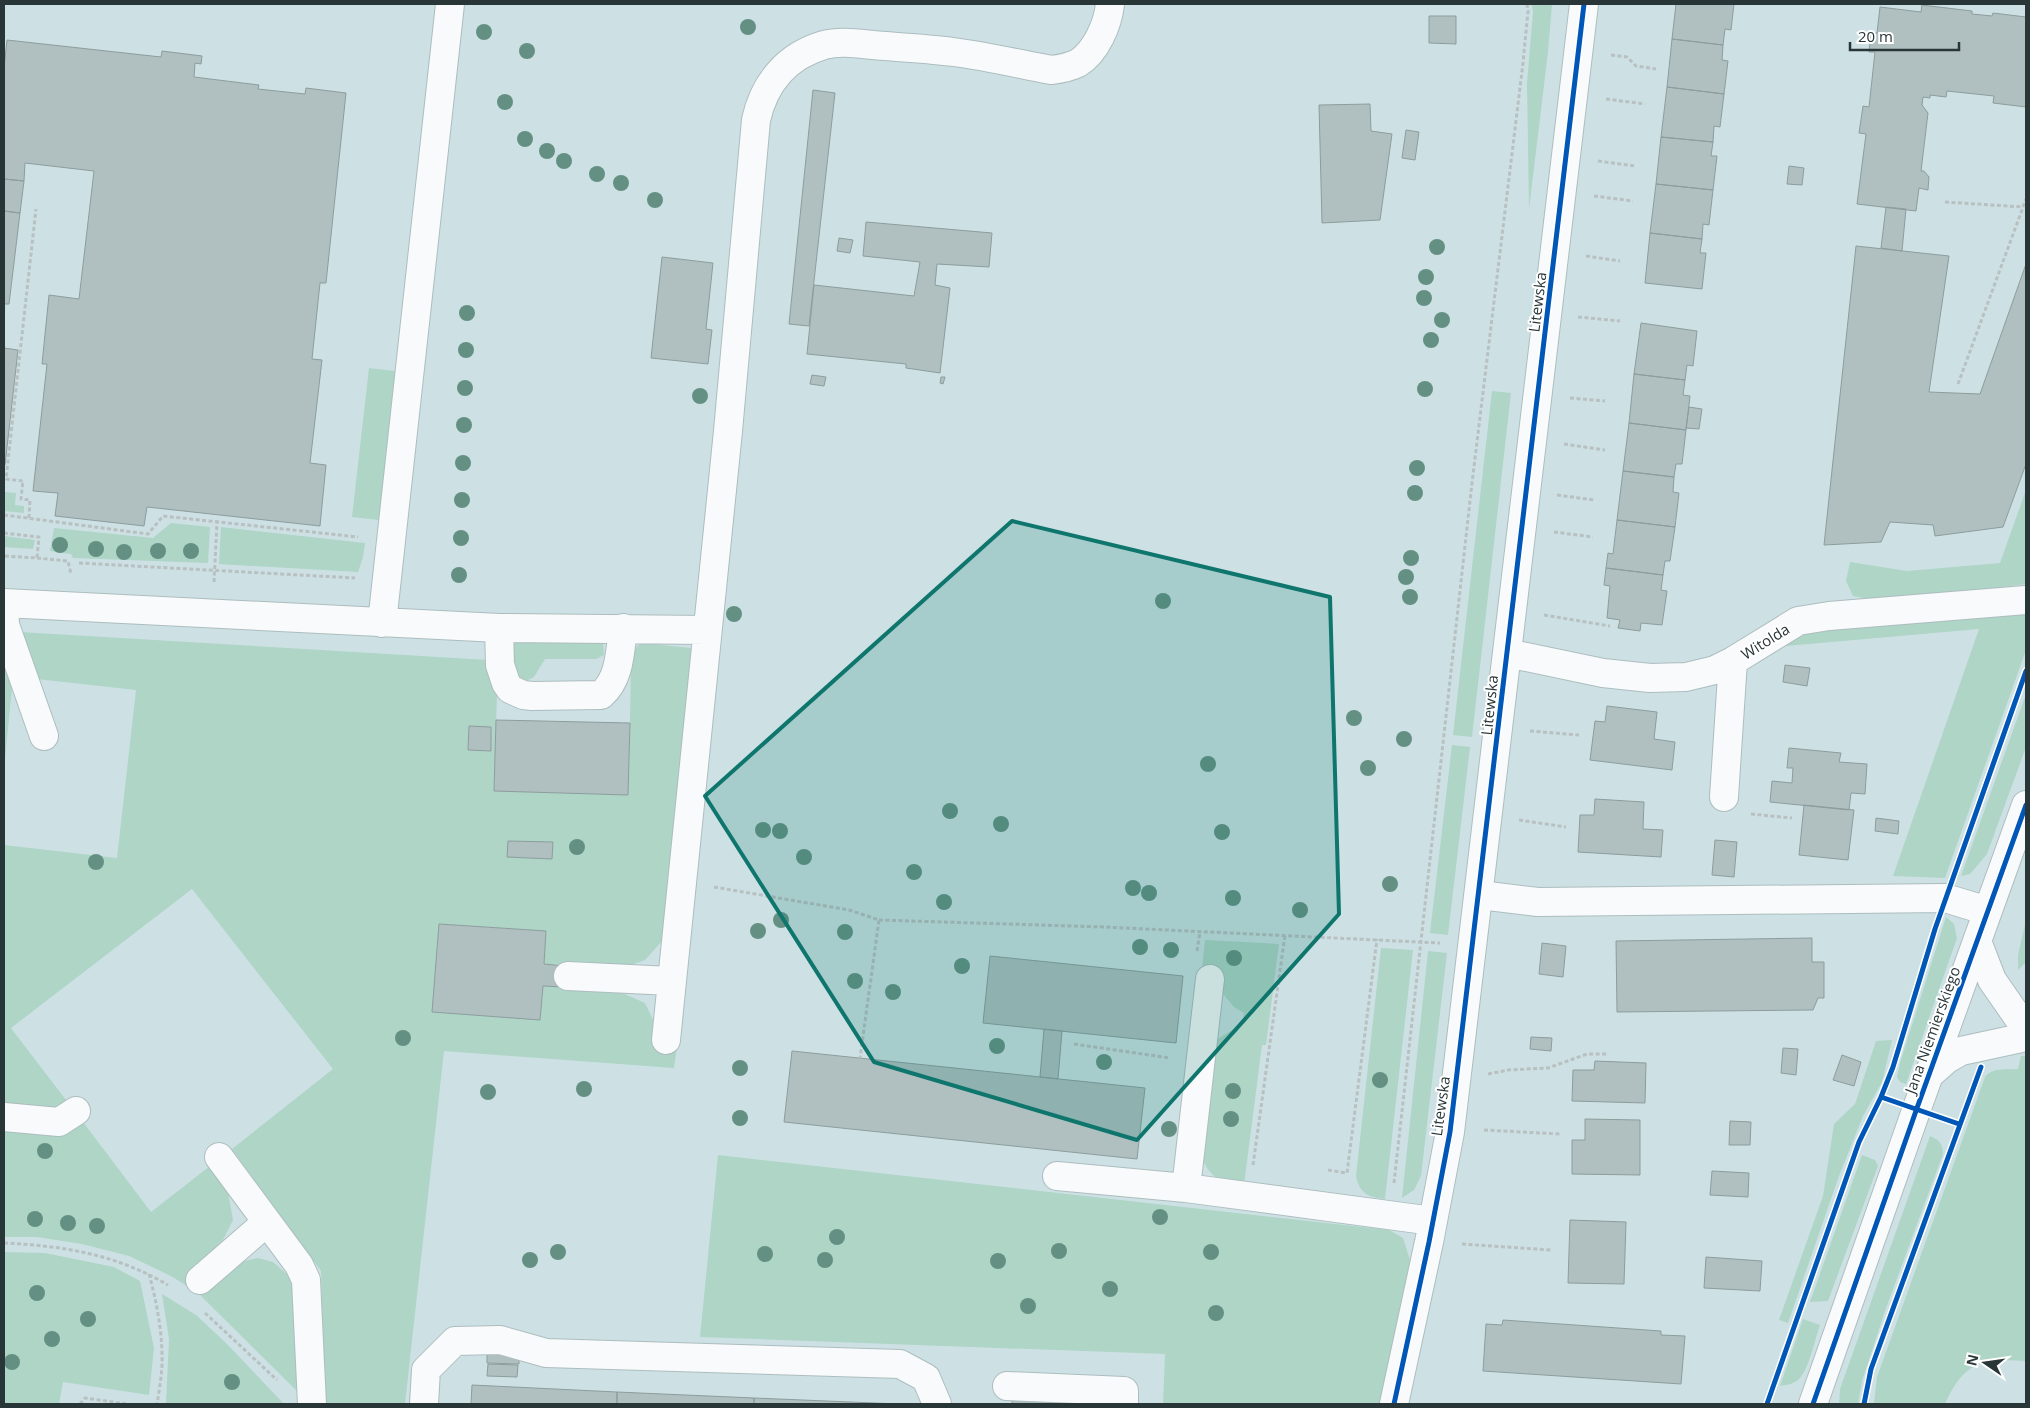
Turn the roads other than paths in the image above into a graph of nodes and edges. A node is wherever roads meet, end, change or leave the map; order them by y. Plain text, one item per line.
1 (450, 4) edge
2 (1110, 4) edge
3 (1584, 4) edge
4 (2026, 600) edge
5 (4, 603) edge
6 (382, 623) junction
7 (498, 628) junction
8 (623, 628) junction
9 (707, 630) junction
10 (1507, 653) junction
11 (1733, 661) junction
12 (44, 736) dead end
13 (1734, 805) road end
14 (2026, 805) edge
15 (1480, 895) junction
16 (1988, 911) junction
17 (1978, 941) junction
18 (568, 976) dead end
19 (1210, 979) dead end
20 (671, 981) junction
21 (2026, 1029) edge
22 (2026, 1036) edge
23 (666, 1040) dead end
24 (1930, 1074) junction
25 (76, 1110) dead end
26 (4, 1117) edge
27 (219, 1157) dead end
28 (1057, 1176) dead end
29 (1186, 1188) junction
30 (267, 1222) junction
31 (1431, 1231) junction
32 (200, 1280) dead end
33 (1007, 1386) dead end
34 (312, 1404) edge
35 (424, 1404) edge
36 (937, 1404) edge
37 (1124, 1404) edge
38 (1394, 1404) edge
39 (1813, 1404) edge

1 - 6 street
2 - 9 street
3 - 10 street, Litewska
4 - 11 street, Witolda
5 - 6 street
5 - 12 street
6 - 7 street
7 - 8 street
7 - 8 street
8 - 9 street
9 - 20 street
10 - 11 street, Witolda
10 - 15 street, Litewska
11 - 13 street
14 - 16 street, Jana Niemierskiego
15 - 16 street
15 - 31 street, Litewska
16 - 17 street, Jana Niemierskiego
17 - 21 street
17 - 24 street, Jana Niemierskiego
18 - 20 street
19 - 29 street
20 - 23 street
22 - 24 street
24 - 39 street, Jana Niemierskiego
25 - 26 street
27 - 30 street
28 - 29 street
29 - 31 street
30 - 32 street
30 - 34 street
31 - 38 street, Litewska
33 - 37 street
35 - 36 street

